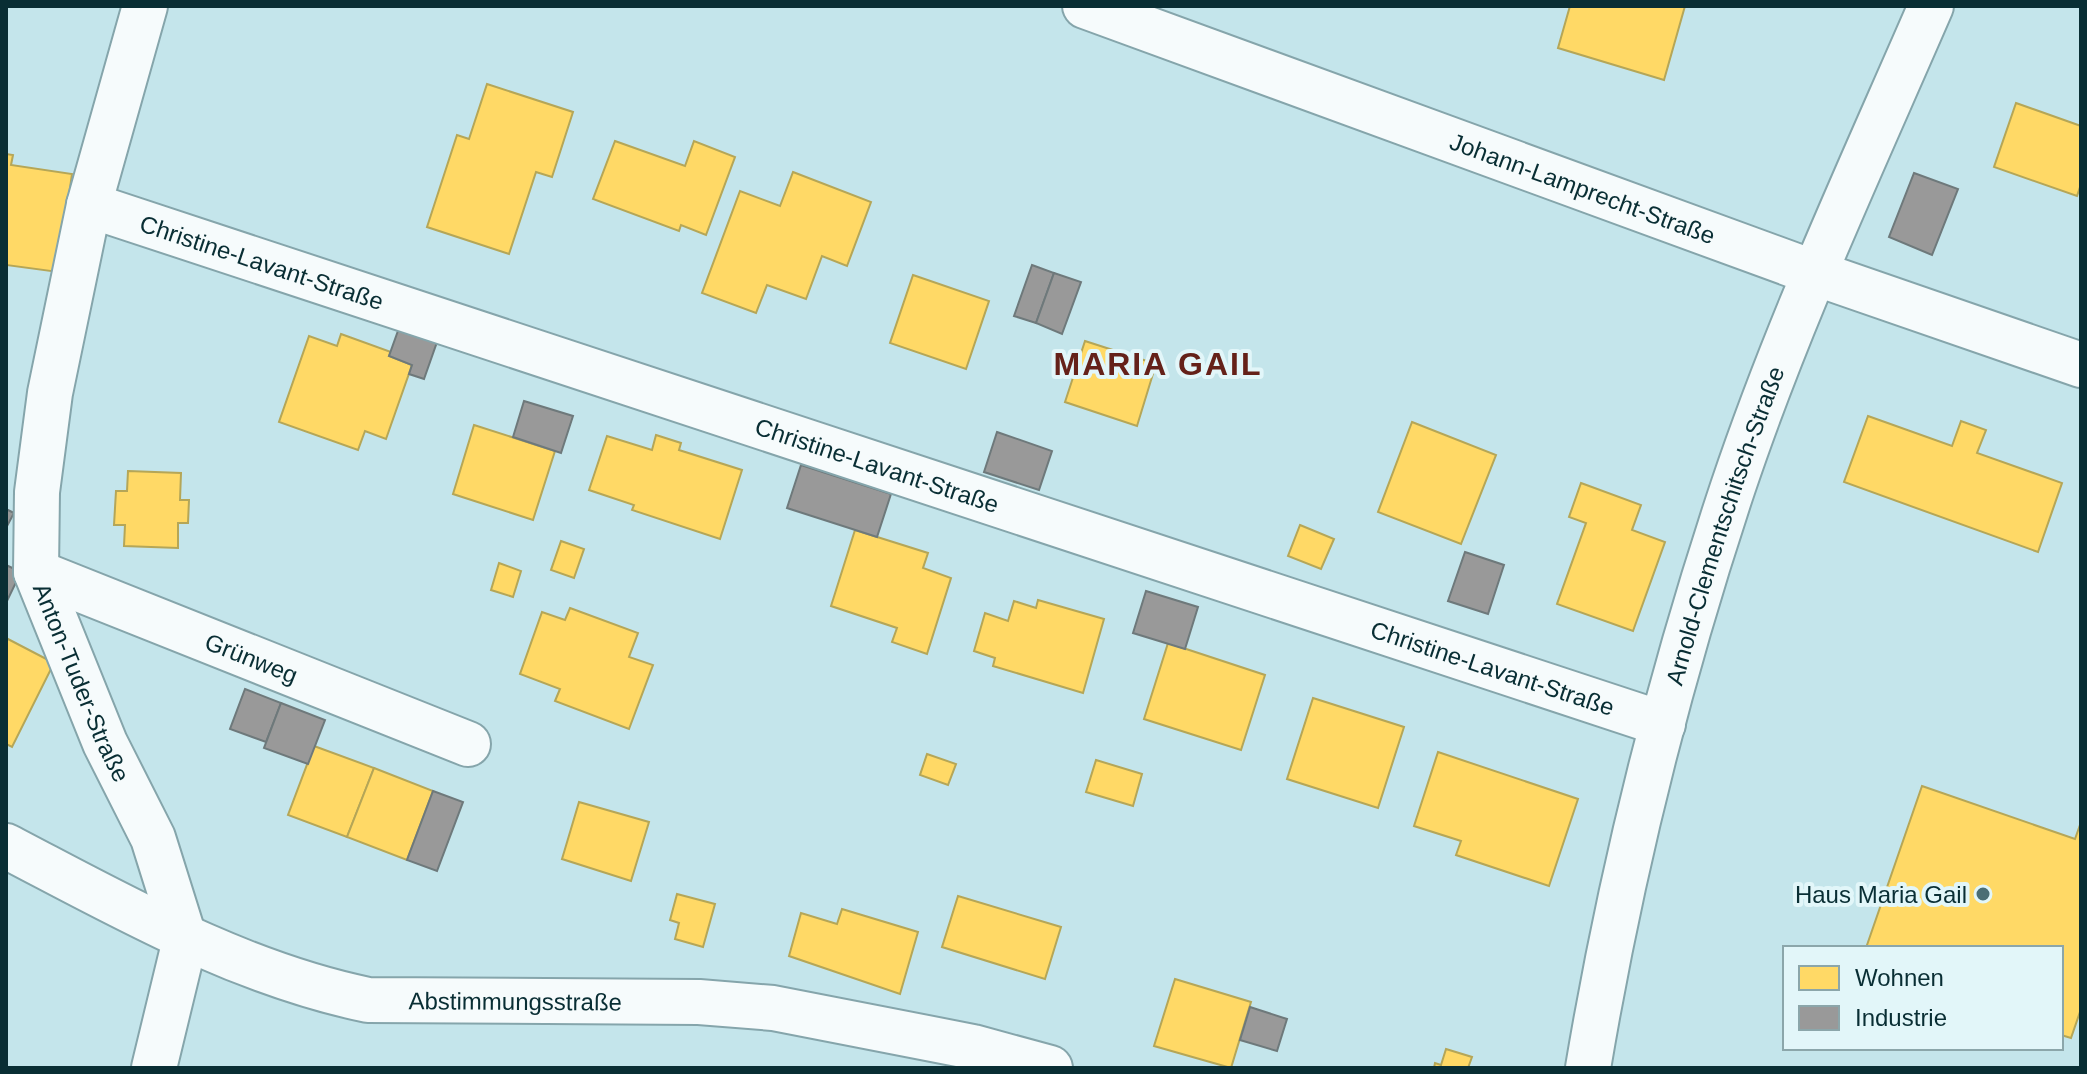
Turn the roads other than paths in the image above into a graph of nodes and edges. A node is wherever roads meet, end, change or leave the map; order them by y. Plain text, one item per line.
1 (145, 6) edge
2 (1085, 6) edge
3 (1931, 6) edge
4 (89, 205) junction
5 (1815, 273) junction
6 (2081, 365) edge
7 (36, 572) junction
8 (1663, 724) junction
9 (468, 744) dead end
10 (6, 846) edge
11 (185, 940) junction
12 (154, 1068) edge
13 (1050, 1068) edge
14 (1588, 1068) edge

1 - 4 street, Anton-Tuder-Straße
2 - 5 street, Johann-Lamprecht-Straße
3 - 5 street, Arnold-Clementschitsch-Straße
4 - 7 street, Anton-Tuder-Straße
4 - 8 street, Christine-Lavant-Straße
5 - 6 street, Johann-Lamprecht-Straße
5 - 8 street, Arnold-Clementschitsch-Straße
7 - 9 street, Grünweg
7 - 11 street, Anton-Tuder-Straße
8 - 14 street, Arnold-Clementschitsch-Straße
10 - 11 street, Abstimmungsstraße
11 - 12 street
11 - 13 street, Abstimmungsstraße

